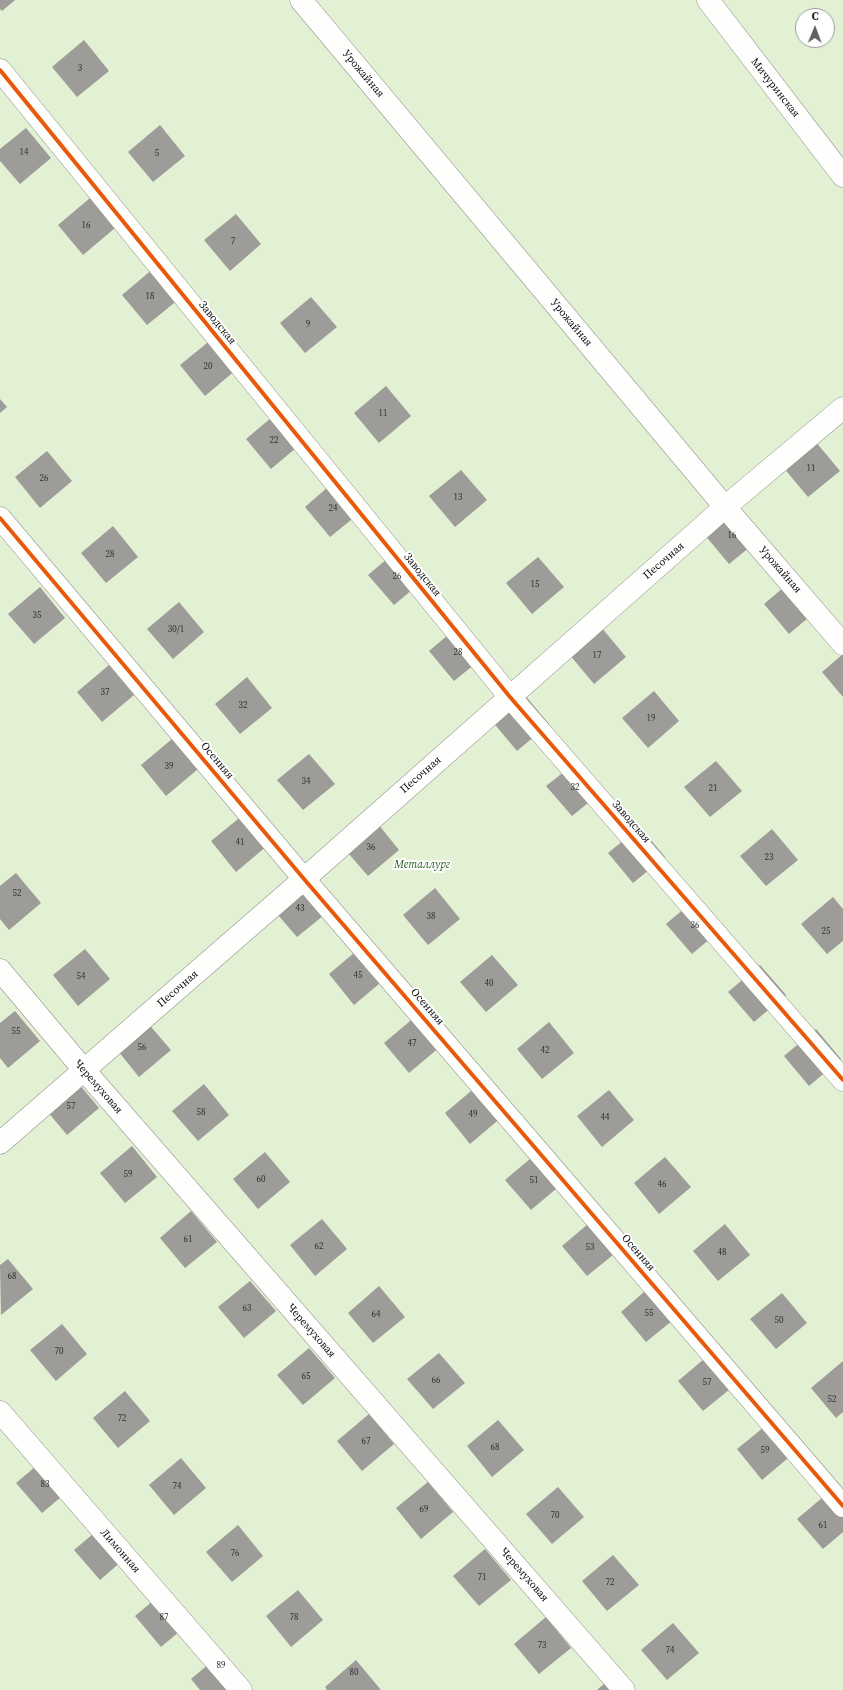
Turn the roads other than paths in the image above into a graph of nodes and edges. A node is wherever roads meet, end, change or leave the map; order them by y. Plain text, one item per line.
1 (301, 0) edge
2 (708, 0) edge
3 (0, 70) edge
4 (843, 176) edge
5 (843, 408) edge
6 (725, 507) junction
7 (0, 518) edge
8 (843, 644) edge
9 (510, 697) junction
10 (304, 879) junction
11 (0, 970) edge
12 (84, 1070) junction
13 (843, 1080) edge
14 (0, 1142) edge
15 (0, 1412) edge
16 (843, 1506) edge
17 (241, 1690) edge
18 (624, 1690) edge

1 - 6 street, Урожайная
2 - 4 street, Мичуринская
3 - 9 street, Заводская
5 - 6 street, Песочная
6 - 8 street, Урожайная
6 - 9 street, Песочная
7 - 10 street, Осенняя
9 - 10 street, Песочная
9 - 13 street, Заводская
10 - 12 street, Песочная
10 - 16 street, Осенняя
11 - 12 street, Черемуховая
12 - 14 street, Песочная
12 - 18 street, Черемуховая
15 - 17 street, Лимонная

